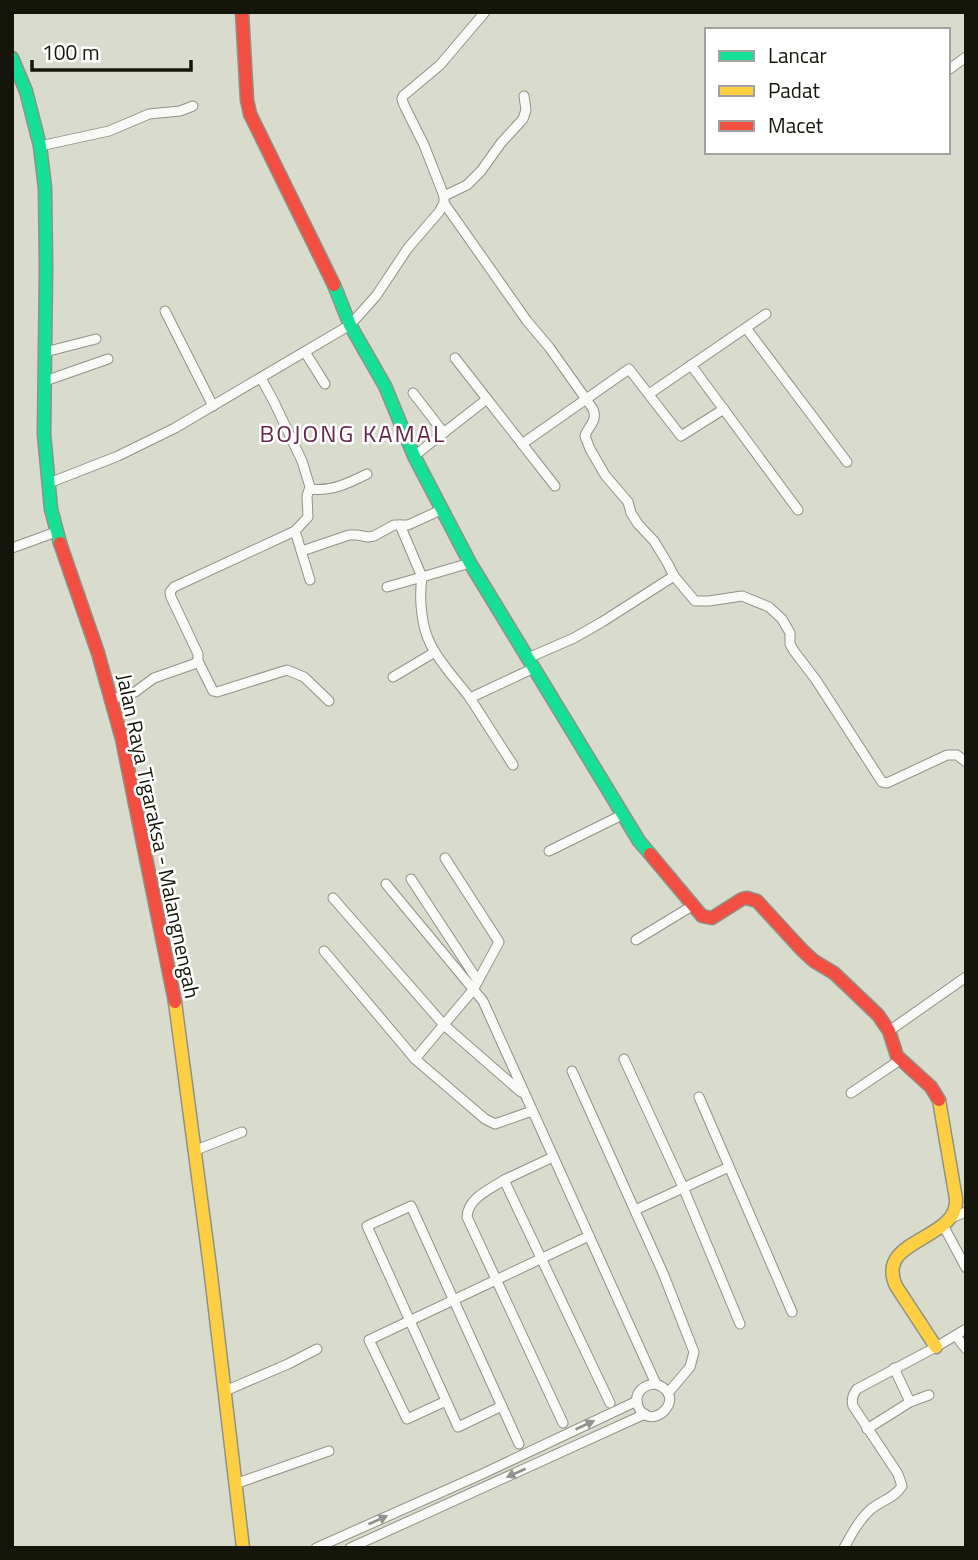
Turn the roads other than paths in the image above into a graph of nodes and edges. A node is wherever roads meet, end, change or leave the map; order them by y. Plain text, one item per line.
1 (242, 12) edge
2 (485, 12) edge
3 (966, 57) edge
4 (12, 58) edge
5 (950, 69) edge
6 (524, 96) dead end
7 (193, 106) dead end
8 (40, 146) junction
9 (444, 199) junction
10 (165, 311) dead end
11 (766, 314) dead end
12 (350, 325) junction
13 (746, 328) junction
14 (96, 339) dead end
15 (46, 352) junction
16 (305, 352) junction
17 (455, 358) dead end
18 (108, 359) dead end
19 (691, 365) junction
20 (261, 378) junction
21 (45, 381) junction
22 (325, 384) dead end
23 (413, 393) dead end
24 (649, 394) junction
25 (586, 398) junction
26 (487, 399) junction
27 (212, 406) junction
28 (724, 410) junction
29 (444, 433) junction
30 (522, 444) junction
31 (414, 456) junction
32 (847, 462) dead end
33 (367, 474) dead end
34 (49, 483) junction
35 (555, 485) dead end
36 (310, 489) junction
37 (441, 510) junction
38 (798, 510) dead end
39 (400, 526) junction
40 (295, 531) junction
41 (56, 532) junction
42 (12, 548) edge
43 (302, 551) junction
44 (470, 563) junction
45 (422, 576) junction
46 (674, 576) junction
47 (310, 580) dead end
48 (387, 587) dead end
49 (435, 652) junction
50 (198, 661) junction
51 (531, 663) junction
52 (393, 677) dead end
53 (470, 698) junction
54 (112, 699) junction
55 (329, 701) dead end
56 (966, 762) edge
57 (513, 765) dead end
58 (622, 815) junction
59 (549, 851) dead end
60 (445, 858) dead end
61 (411, 879) dead end
62 (386, 884) dead end
63 (333, 898) dead end
64 (692, 906) junction
65 (636, 940) dead end
66 (324, 951) dead end
67 (966, 977) edge
68 (476, 985) junction
69 (444, 1025) junction
70 (888, 1031) junction
71 (415, 1059) junction
72 (624, 1059) dead end
73 (900, 1060) junction
74 (572, 1071) dead end
75 (851, 1093) dead end
76 (526, 1096) junction
77 (699, 1097) dead end
78 (532, 1111) junction
79 (242, 1132) dead end
80 (195, 1150) junction
81 (553, 1157) junction
82 (729, 1167) junction
83 (504, 1180) junction
84 (682, 1187) junction
85 (635, 1210) junction
86 (966, 1212) edge
87 (947, 1221) junction
88 (589, 1236) junction
89 (542, 1259) junction
90 (966, 1268) edge
91 (496, 1280) junction
92 (454, 1300) junction
93 (792, 1312) dead end
94 (410, 1321) junction
95 (740, 1324) dead end
96 (966, 1329) edge
97 (956, 1336) junction
98 (936, 1347) junction
99 (317, 1349) dead end
100 (966, 1349) edge
101 (894, 1368) junction
102 (656, 1384) junction
103 (225, 1391) junction
104 (668, 1393) junction
105 (929, 1395) dead end
106 (446, 1401) junction
107 (637, 1401) junction
108 (910, 1402) junction
109 (610, 1403) dead end
110 (502, 1406) junction
111 (645, 1414) junction
112 (563, 1423) dead end
113 (867, 1429) junction
114 (519, 1444) dead end
115 (329, 1451) dead end
116 (235, 1484) junction
117 (243, 1548) edge
118 (316, 1548) edge
119 (350, 1548) edge
120 (844, 1548) edge

1 - 12 street
2 - 9 street
3 - 5 street
4 - 8 street, Jalan Raya Tigaraksa - Malangnengah
6 - 9 street
7 - 8 street
8 - 15 street, Jalan Raya Tigaraksa - Malangnengah
9 - 12 street
9 - 25 street
10 - 27 street
11 - 13 street
12 - 16 street
12 - 31 street
13 - 19 street
13 - 32 street
14 - 15 street
15 - 21 street, Jalan Raya Tigaraksa - Malangnengah
16 - 20 street
16 - 22 street
17 - 26 street
18 - 21 street
19 - 24 street
19 - 28 street
20 - 27 street
20 - 36 street
21 - 34 street, Jalan Raya Tigaraksa - Malangnengah
23 - 29 street
24 - 25 street
24 - 28 street
25 - 30 street
25 - 46 street
26 - 29 street
26 - 30 street
27 - 34 street
28 - 38 street
29 - 31 street
30 - 35 street
31 - 37 street
33 - 36 street
34 - 41 street, Jalan Raya Tigaraksa - Malangnengah
36 - 40 street
37 - 39 street
37 - 44 street
39 - 43 street
39 - 45 street
40 - 43 street
40 - 50 street
41 - 42 street
41 - 54 street, Jalan Raya Tigaraksa - Malangnengah
43 - 47 street
44 - 45 street
44 - 51 street
45 - 48 street
45 - 49 street
46 - 51 street
46 - 56 street
49 - 52 street
49 - 53 street
50 - 54 street
50 - 55 street
51 - 53 street
51 - 58 street
53 - 57 street
54 - 80 street, Jalan Raya Tigaraksa - Malangnengah
58 - 59 street
58 - 64 street
60 - 68 street
61 - 68 street
62 - 68 street
63 - 69 street
64 - 65 street
64 - 70 street
66 - 71 street
67 - 70 street
68 - 69 street
68 - 76 street
69 - 71 street
69 - 76 street
70 - 73 street
71 - 78 street
72 - 84 street
73 - 75 street
73 - 87 street
74 - 85 street
76 - 78 street
77 - 82 street
78 - 81 street
79 - 80 street
80 - 103 street, Jalan Raya Tigaraksa - Malangnengah
81 - 83 street
81 - 88 street
82 - 84 street
82 - 93 street
83 - 89 street
83 - 91 street
84 - 85 street
84 - 95 street
85 - 104 street
86 - 87 street
87 - 90 street
87 - 98 street
88 - 89 street
88 - 102 street
89 - 91 street
89 - 109 street
91 - 92 street
91 - 112 street
92 - 94 street
92 - 94 street
92 - 110 street
94 - 106 street
94 - 106 street
96 - 97 street
97 - 98 street
97 - 100 street
98 - 101 street
99 - 103 street
101 - 108 street
101 - 113 street
102 - 104 street
102 - 107 street
103 - 116 street, Jalan Raya Tigaraksa - Malangnengah
104 - 111 street
105 - 108 street
106 - 110 street
107 - 111 street
118 -> 107 street
108 - 113 street
110 - 114 street
111 -> 119 street
113 - 120 street
115 - 116 street
116 - 117 street, Jalan Raya Tigaraksa - Malangnengah

